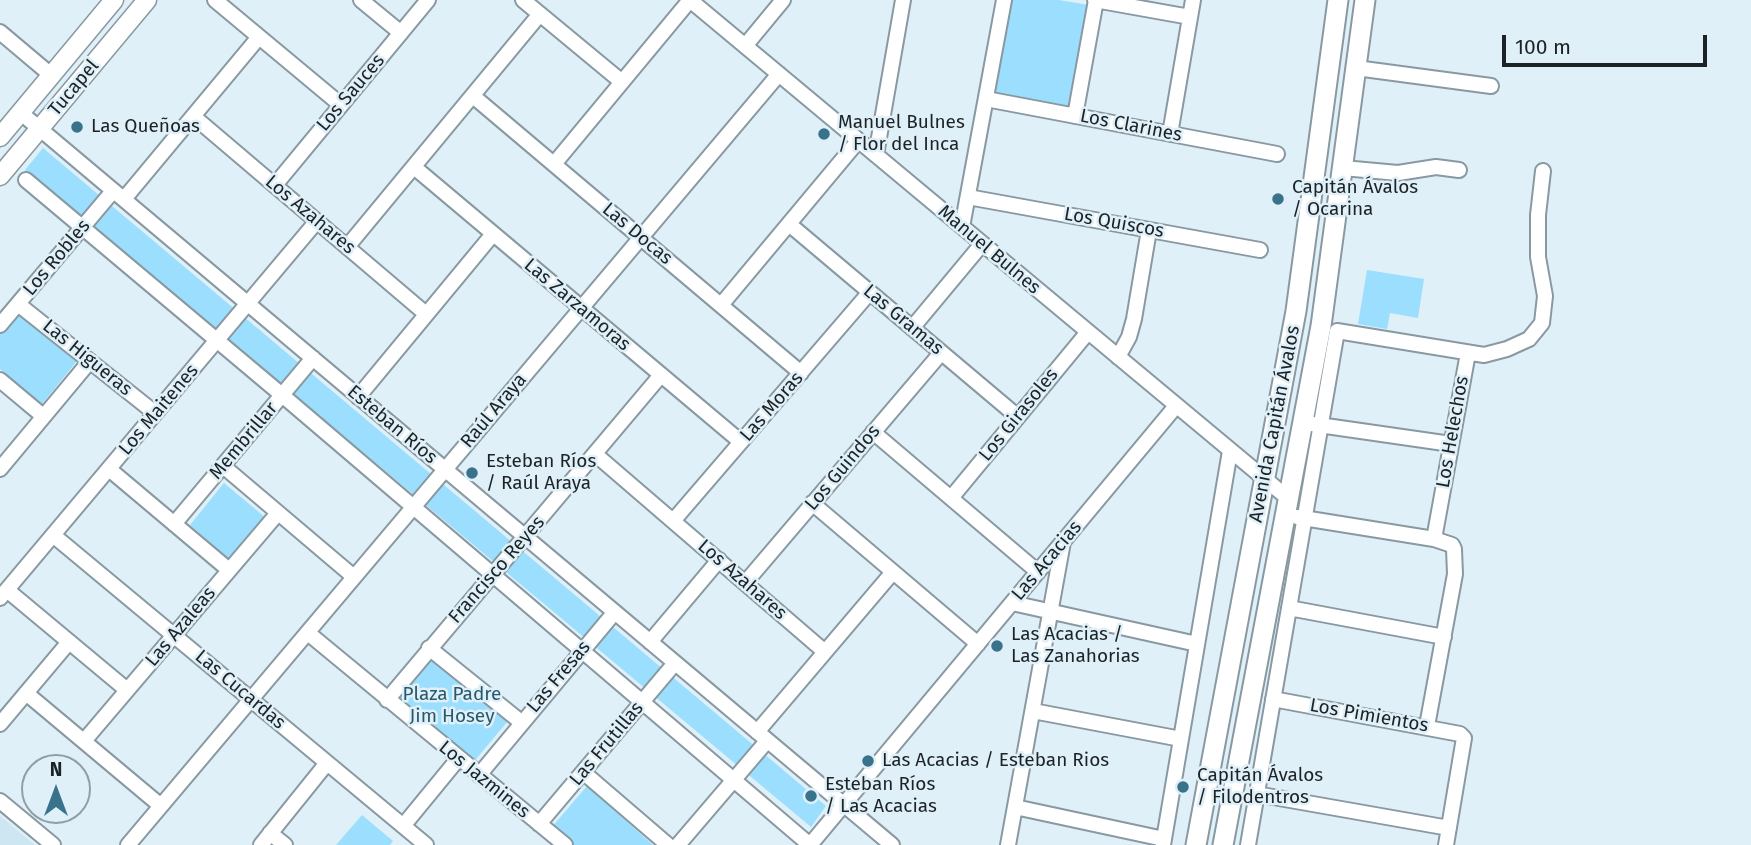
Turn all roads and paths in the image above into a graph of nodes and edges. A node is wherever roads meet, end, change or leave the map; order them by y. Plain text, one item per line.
1 (114, 0) edge
2 (147, 0) edge
3 (215, 0) edge
4 (361, 0) edge
5 (428, 0) edge
6 (523, 0) edge
7 (690, 0) edge
8 (783, 0) edge
9 (903, 0) edge
10 (1004, 0) edge
11 (1095, 0) edge
12 (1193, 0) edge
13 (1338, 0) edge
14 (1364, 0) edge
15 (540, 14) junction
16 (1190, 17) junction
17 (0, 32) edge
18 (401, 33) junction
19 (259, 37) junction
20 (745, 46) junction
21 (1356, 68) junction
22 (779, 74) junction
23 (51, 75) junction
24 (622, 82) junction
25 (1491, 86) dead end
26 (473, 96) junction
27 (986, 99) junction
28 (341, 105) junction
29 (21, 113) junction
30 (193, 116) junction
31 (1075, 116) junction
32 (40, 128) junction
33 (1170, 134) junction
34 (0, 137) edge
35 (858, 141) junction
36 (1277, 154) dead end
37 (876, 155) junction
38 (554, 164) junction
39 (414, 167) junction
40 (1343, 168) junction
41 (1459, 170) dead end
42 (1543, 171) dead end
43 (0, 176) edge
44 (26, 180) dead end
45 (275, 185) junction
46 (118, 195) junction
47 (968, 197) junction
48 (317, 221) junction
49 (789, 224) junction
50 (962, 227) junction
51 (82, 228) junction
52 (1149, 230) junction
53 (493, 234) junction
54 (641, 237) junction
55 (982, 244) junction
56 (347, 247) junction
57 (1260, 250) dead end
58 (870, 292) junction
59 (18, 303) junction
60 (247, 304) junction
61 (721, 305) junction
62 (581, 308) junction
63 (426, 314) junction
64 (0, 325) edge
65 (912, 328) junction
66 (1088, 332) junction
67 (217, 340) junction
68 (941, 352) junction
69 (1468, 353) junction
70 (1118, 357) junction
71 (313, 358) junction
72 (90, 361) junction
73 (801, 373) junction
74 (661, 375) junction
75 (0, 380) edge
76 (282, 395) junction
77 (358, 397) junction
78 (1176, 406) junction
79 (155, 413) junction
80 (43, 416) junction
81 (1018, 417) junction
82 (1312, 424) junction
83 (873, 432) junction
84 (741, 442) junction
85 (1451, 444) junction
86 (1230, 451) junction
87 (595, 454) junction
88 (223, 466) junction
89 (0, 469) edge
90 (109, 469) junction
91 (445, 470) junction
92 (1265, 481) junction
93 (951, 498) junction
94 (812, 503) junction
95 (414, 507) junction
96 (1293, 511) junction
97 (278, 513) junction
98 (673, 521) junction
99 (174, 524) junction
100 (53, 535) junction
101 (525, 538) junction
102 (1434, 539) junction
103 (1064, 541) junction
104 (719, 560) junction
105 (229, 570) junction
106 (893, 572) junction
107 (1038, 572) junction
108 (493, 575) junction
109 (354, 577) junction
110 (745, 583) junction
111 (3, 594) edge
112 (1012, 603) junction
113 (1289, 608) junction
114 (614, 612) junction
115 (1051, 612) junction
116 (308, 633) junction
117 (174, 635) junction
118 (1444, 637) junction
119 (69, 642) junction
120 (649, 642) junction
121 (978, 644) junction
122 (1197, 644) junction
123 (429, 648) junction
124 (582, 650) junction
125 (825, 652) junction
126 (675, 663) junction
127 (127, 690) junction
128 (26, 693) junction
129 (251, 699) junction
130 (1273, 699) junction
131 (387, 700) junction
132 (642, 702) junction
133 (1032, 711) junction
134 (521, 722) junction
135 (0, 724) edge
136 (1427, 726) junction
137 (762, 737) junction
138 (1181, 739) junction
139 (83, 741) junction
140 (458, 759) junction
141 (327, 763) junction
142 (583, 772) junction
143 (479, 775) junction
144 (735, 780) junction
145 (1256, 794) junction
146 (0, 801) edge
147 (843, 805) junction
148 (161, 806) junction
149 (1015, 807) junction
150 (539, 824) junction
151 (403, 826) junction
152 (1449, 828) junction
153 (270, 833) junction
154 (1164, 842) edge
155 (418, 843) edge
156 (561, 844) edge
157 (53, 845) edge
158 (128, 845) edge
159 (261, 845) edge
160 (285, 845) edge
161 (668, 845) edge
162 (678, 845) edge
163 (810, 845) edge
164 (892, 845) edge
165 (1008, 845) edge
166 (1196, 845) edge
167 (1223, 845) edge
168 (1248, 845) edge
169 (1446, 845) edge

1 - 23 main road, Tucapel
2 - 32 main road, Tucapel
3 - 19 street
4 - 18 street
5 - 18 street, Los Sauces
6 - 15 street
7 - 20 street, Manuel Bulnes
7 - 24 street
8 - 20 street
9 - 37 street
10 - 27 street
11 - 16 street
11 - 31 street
12 - 16 street
13 - 92 highway, Avenida Capitán Ávalos
14 - 21 highway, Avenida Capitán Ávalos
15 - 24 street
15 - 26 street
16 - 33 street
17 - 23 street
18 - 28 street, Los Sauces
19 - 28 street
19 - 30 street, Los Robles
20 - 22 street, Manuel Bulnes
21 - 25 street
21 - 40 highway, Avenida Capitán Ávalos
22 - 35 street, Manuel Bulnes
22 - 54 street, Raúl Araya
23 - 29 main road, Tucapel
24 - 38 street
26 - 38 street, Las Docas
26 - 39 street
27 - 31 street, Los Clarines
27 - 47 street
28 - 45 street, Los Sauces
29 - 32 street, Esteban Ríos
29 - 34 main road, Tucapel
30 - 45 street, Los Azahares
30 - 46 street, Los Robles
31 - 33 street, Los Clarines
32 - 43 main road, Tucapel
32 - 46 street, Esteban Ríos
33 - 36 street, Los Clarines
35 - 37 street, Manuel Bulnes
35 - 49 street
37 - 50 street, Manuel Bulnes
38 - 54 street, Las Docas
39 - 53 street, Las Zarzamoras
39 - 56 street
40 - 41 street
40 - 82 highway, Avenida Capitán Ávalos
42 - 69 street, Los Helechos
44 - 51 street
45 - 48 street, Los Azahares
46 - 51 street, Los Robles
46 - 60 street, Esteban Ríos
47 - 50 street
47 - 52 street, Los Quiscos
48 - 56 street, Los Azahares
48 - 60 street, Los Maitenes
49 - 58 street, Las Gramas
49 - 61 street
50 - 55 street, Manuel Bulnes
51 - 59 street, Los Robles
51 - 67 street
52 - 57 street, Los Quiscos
52 - 70 street
53 - 62 street, Las Zarzamoras
53 - 63 street
54 - 61 street, Las Docas
54 - 62 street, Raúl Araya
55 - 65 street
55 - 66 street, Manuel Bulnes
56 - 63 street, Los Azahares
58 - 65 street, Las Gramas
58 - 73 street, Las Moras
59 - 64 street, Los Robles
59 - 72 street, Las Higueras
60 - 67 street, Los Maitenes
60 - 71 street, Esteban Ríos
61 - 73 street, Las Docas
62 - 74 street, Las Zarzamoras
62 - 91 street, Raúl Araya
63 - 77 street
65 - 68 street, Las Gramas
66 - 70 street, Manuel Bulnes
66 - 81 street, Los Girasoles
67 - 76 street
67 - 79 street, Los Maitenes
68 - 81 street, Las Gramas
68 - 83 street, Los Guindos
69 - 82 street, Avenida Capitán Ávalos
69 - 85 street, Los Helechos
70 - 78 street, Manuel Bulnes
71 - 76 street, Membrillar
71 - 77 street, Esteban Ríos
72 - 79 street, Las Higueras
72 - 80 street
73 - 84 street, Las Moras
74 - 84 street, Las Zarzamoras
74 - 87 street, Francisco Reyes
75 - 80 street
76 - 88 street, Membrillar
76 - 95 street
77 - 91 street, Esteban Ríos
78 - 86 street, Manuel Bulnes
78 - 103 street, Las Acacias
79 - 90 street, Los Maitenes
80 - 89 street
81 - 93 street, Los Girasoles
82 - 85 street
82 - 96 highway, Avenida Capitán Ávalos
83 - 93 street
83 - 94 street, Los Guindos
84 - 98 street, Las Moras
85 - 102 street, Los Helechos
86 - 92 street, Manuel Bulnes
86 - 122 street, Avenida Capitán Ávalos
87 - 98 street, Los Azahares
87 - 101 street, Francisco Reyes
88 - 97 street
88 - 99 street, Membrillar
90 - 99 street
90 - 100 street, Los Maitenes
91 - 95 street, Raúl Araya
91 - 101 street, Esteban Ríos
92 - 96 street, Manuel Bulnes
92 - 166 highway, Avenida Capitán Ávalos
93 - 107 street
94 - 106 street
94 - 110 street, Los Guindos
95 - 108 street
95 - 109 street, Raúl Araya
96 - 102 street, Manuel Bulnes
96 - 113 street, Avenida Capitán Ávalos
96 - 167 highway, Avenida Capitán Ávalos
97 - 105 street, Las Azaleas
97 - 109 street
98 - 104 street, Los Azahares
99 - 105 street
100 - 111 street, Los Maitenes
100 - 117 street, Las Cucardas
101 - 108 street, Francisco Reyes
101 - 114 street, Esteban Ríos
102 - 118 street, Manuel Bulnes
103 - 107 street, Las Acacias
103 - 115 street
104 - 110 street, Los Azahares
104 - 120 street
105 - 117 street, Las Azaleas
106 - 121 street
106 - 125 street
107 - 112 street, Las Acacias
108 - 123 street, Francisco Reyes
108 - 124 street
109 - 116 street, Raúl Araya
110 - 125 street, Los Azahares
111 - 119 street
112 - 115 street
112 - 121 street, Las Acacias
113 - 118 street
113 - 130 street, Avenida Capitán Ávalos
114 - 120 street, Esteban Ríos
114 - 124 street, Las Fresas
115 - 122 street
115 - 133 street
116 - 129 street, Raúl Araya
116 - 131 street, Los Jazmines
117 - 127 street, Las Azaleas
117 - 129 street, Las Cucardas
118 - 136 street
119 - 127 street
119 - 128 street
120 - 126 street, Esteban Ríos
121 - 147 street, Las Acacias
122 - 138 street, Avenida Capitán Ávalos
123 - 131 street, Francisco Reyes
123 - 134 street
124 - 132 street
124 - 134 street, Las Fresas
125 - 137 street
126 - 132 street, Las Frutillas
126 - 137 street, Esteban Ríos
127 - 139 street, Las Azaleas
128 - 135 street
128 - 139 street
129 - 141 street, Las Cucardas
129 - 148 street, Raúl Araya
130 - 136 street, Los Pimientos
130 - 145 street, Avenida Capitán Ávalos
131 - 140 street, Los Jazmines
132 - 142 street, Las Frutillas
132 - 144 street
133 - 138 street
133 - 149 street
134 - 143 street, Las Fresas
136 - 152 street, Los Pimientos
137 - 144 street
137 - 147 street, Esteban Ríos
138 - 154 street, Avenida Capitán Ávalos
139 - 148 street
140 - 143 street, Los Jazmines
140 - 151 street
141 - 151 street, Las Cucardas
141 - 153 street
142 - 150 street, Las Frutillas
142 - 161 street
143 - 150 street, Los Jazmines
144 - 162 street
144 - 163 street
145 - 152 street
145 - 168 street, Avenida Capitán Ávalos
146 - 157 street
147 - 163 street, Las Acacias
147 - 164 street, Esteban Ríos
148 - 158 street, Raúl Araya
149 - 154 street
149 - 165 street
150 - 156 street, Los Jazmines
151 - 155 street, Las Cucardas
152 - 169 street
153 - 159 street
153 - 160 street

